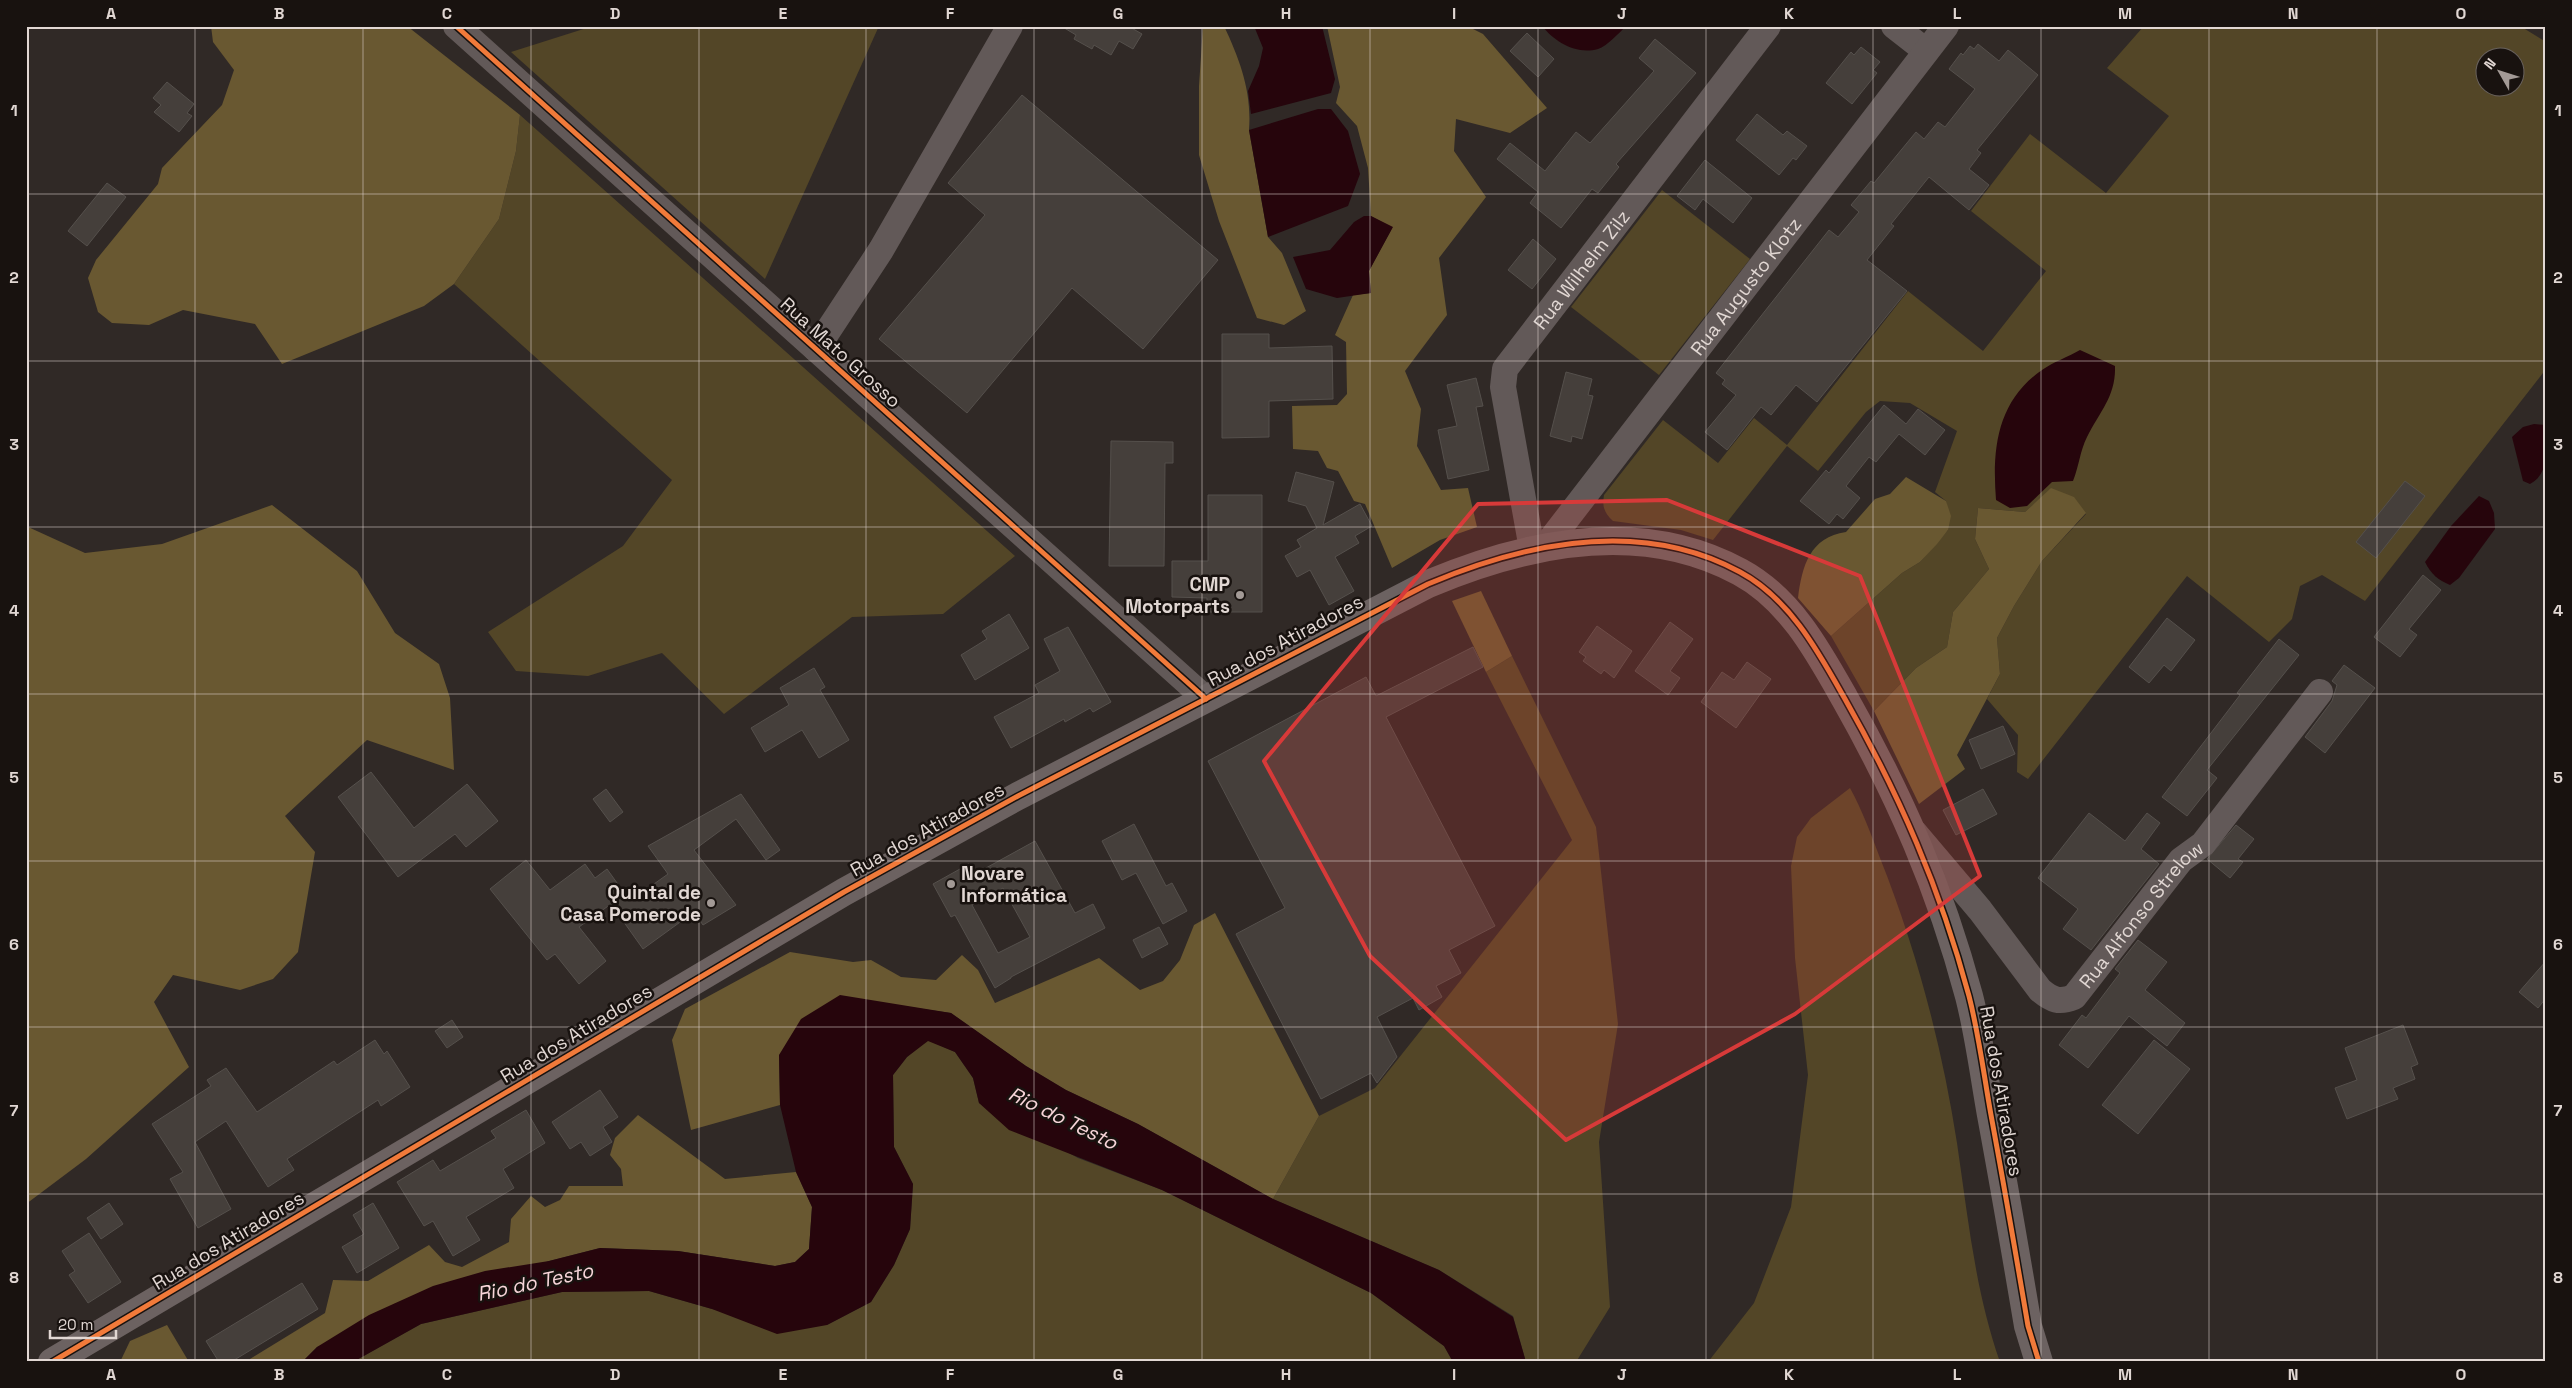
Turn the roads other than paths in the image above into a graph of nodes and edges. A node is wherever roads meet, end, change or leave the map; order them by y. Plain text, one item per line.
1 (456, 26) edge
2 (1010, 26) edge
3 (1768, 26) edge
4 (1894, 26) edge
5 (1946, 26) edge
6 (1926, 51) junction
7 (816, 350) junction
8 (1539, 548) junction
9 (2320, 692) dead end
10 (1206, 699) junction
11 (1914, 832) junction
12 (52, 1362) edge
13 (2039, 1362) edge

1 - 7 street, Rua Mato Grosso
2 - 7 street
3 - 8 street, Rua Wilhelm Zilz
4 - 6 street
5 - 6 street, Rua Augusto Klotz
6 - 8 street, Rua Augusto Klotz
7 - 10 street, Rua Mato Grosso
8 - 10 main road, Rua dos Atiradores
8 - 11 main road, Rua dos Atiradores
9 - 11 street, Rua Alfonso Strelow
10 - 12 main road, Rua dos Atiradores
11 - 13 main road, Rua dos Atiradores

